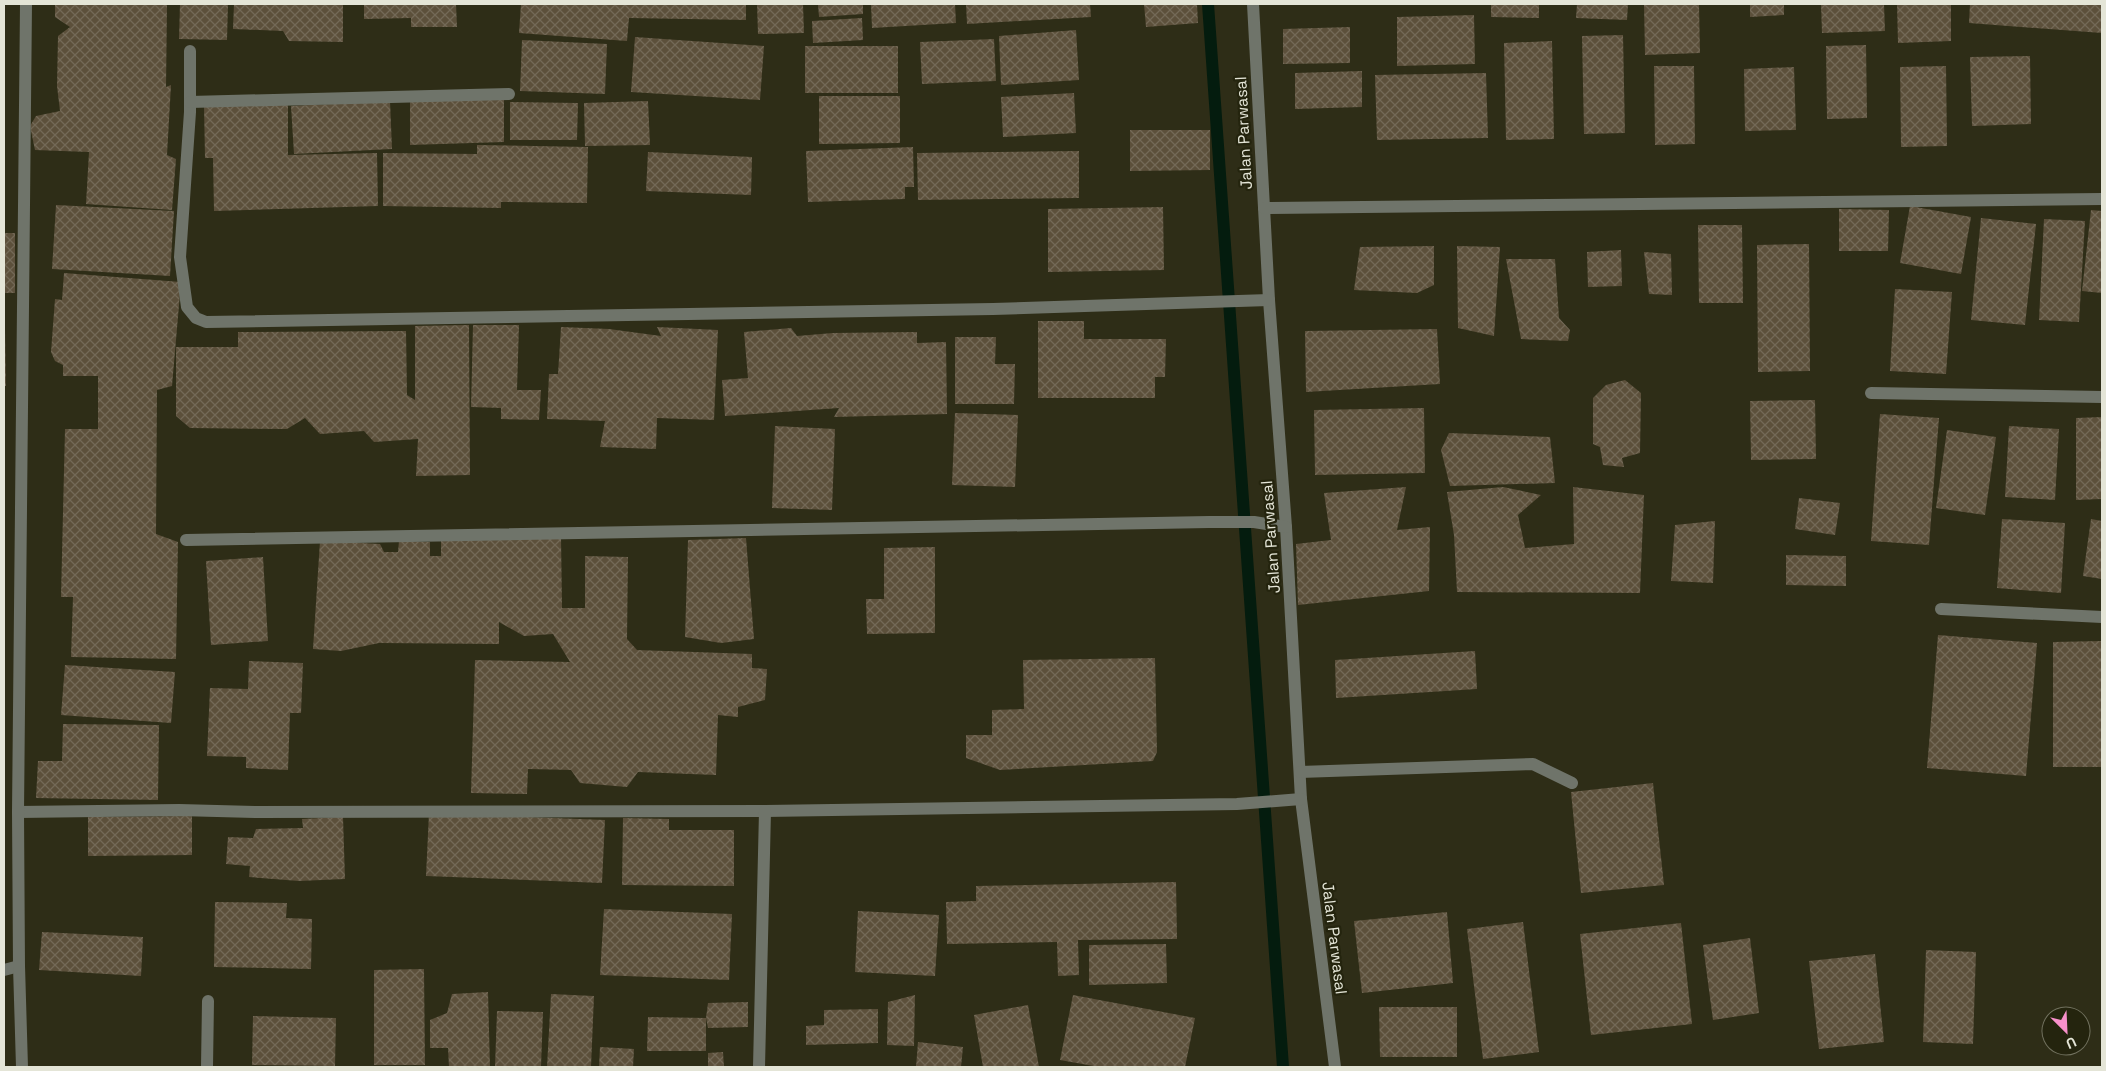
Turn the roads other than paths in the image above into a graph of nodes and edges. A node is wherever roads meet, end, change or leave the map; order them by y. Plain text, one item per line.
1 (26, 4) edge
2 (1253, 4) edge
3 (190, 51) dead end
4 (509, 94) dead end
5 (190, 102) junction
6 (2102, 199) edge
7 (1264, 208) junction
8 (1269, 300) junction
9 (1871, 393) dead end
10 (2102, 397) edge
11 (1286, 527) junction
12 (186, 540) dead end
13 (1940, 608) dead end
14 (2102, 617) edge
15 (1300, 772) junction
16 (1572, 783) dead end
17 (1295, 799) junction
18 (765, 811) junction
19 (18, 812) junction
20 (19, 966) junction
21 (4, 970) edge
22 (208, 1001) dead end
23 (22, 1067) edge
24 (207, 1067) edge
25 (759, 1067) edge
26 (1335, 1067) edge

1 - 19 street
2 - 7 street, Jalan Parwasal
3 - 5 street
4 - 5 street
5 - 8 street
6 - 7 street
7 - 8 street, Jalan Parwasal
8 - 11 street, Jalan Parwasal
9 - 10 street
11 - 12 street
11 - 15 street, Jalan Parwasal
13 - 14 street
15 - 16 street
15 - 17 street, Jalan Parwasal
17 - 18 street
17 - 26 street, Jalan Parwasal
18 - 19 street
18 - 25 street
19 - 20 street
20 - 21 street
20 - 23 street
22 - 24 street

